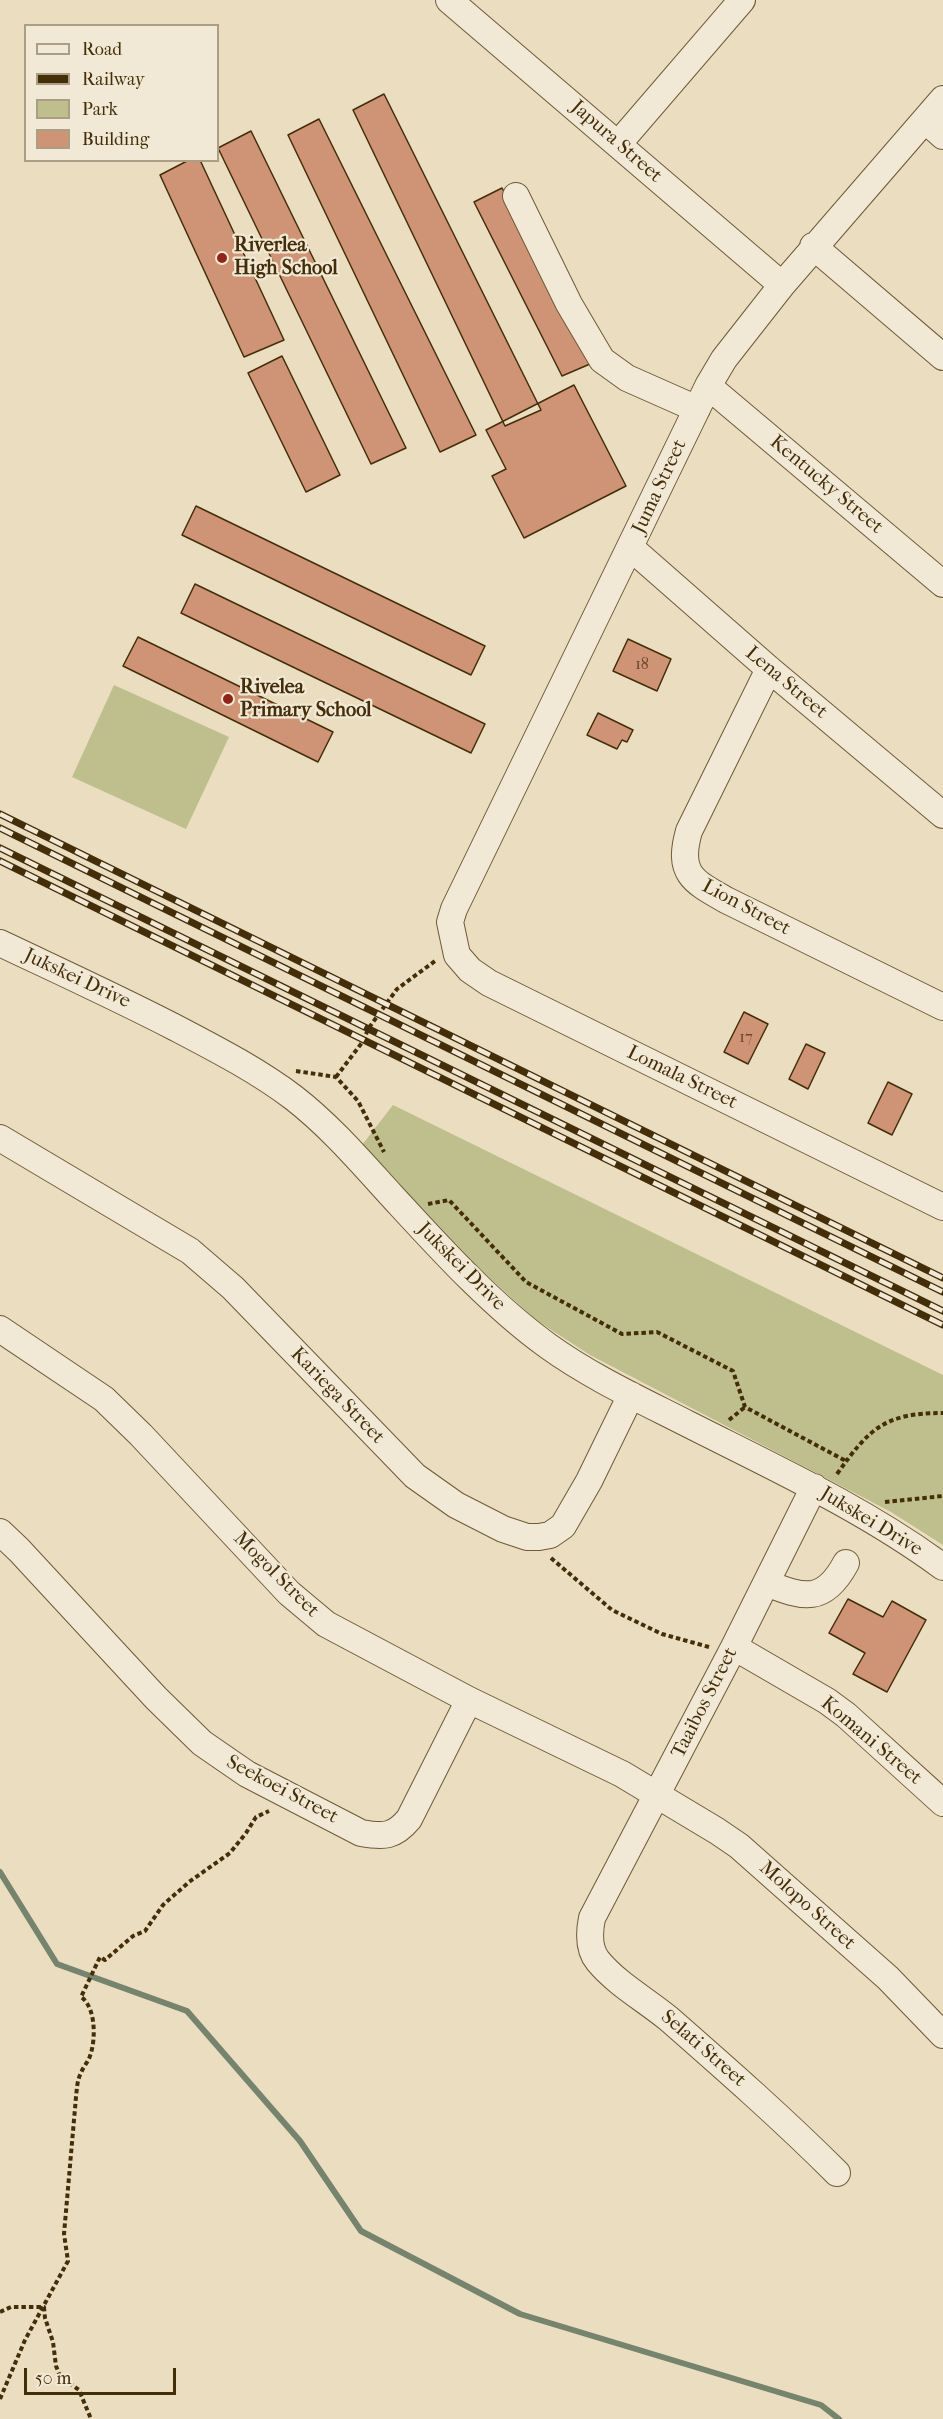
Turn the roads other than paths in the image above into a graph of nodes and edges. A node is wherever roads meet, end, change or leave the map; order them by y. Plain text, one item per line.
1 (449, 0) edge
2 (742, 0) edge
3 (943, 99) edge
4 (934, 128) edge
5 (619, 143) junction
6 (516, 196) dead end
7 (813, 246) junction
8 (782, 285) junction
9 (943, 357) edge
10 (708, 386) junction
11 (697, 409) junction
12 (631, 548) junction
13 (943, 584) edge
14 (769, 669) junction
15 (943, 815) edge
16 (0, 943) edge
17 (457, 955) joint
18 (943, 1007) edge
19 (0, 1138) edge
20 (943, 1207) edge
21 (0, 1329) edge
22 (631, 1395) junction
23 (820, 1491) junction
24 (0, 1532) edge
25 (846, 1563) dead end
26 (943, 1567) edge
27 (766, 1583) junction
28 (734, 1647) junction
29 (469, 1700) junction
30 (657, 1794) junction
31 (943, 1803) edge
32 (592, 1918) joint
33 (943, 2036) edge
34 (837, 2174) dead end

1 - 5 street, Japura Street
2 - 5 street
3 - 4 street, Juma Street
4 - 7 street, Juma Street
5 - 8 street, Japura Street
6 - 11 street
7 - 8 street, Juma Street
7 - 9 street
8 - 10 street, Juma Street
10 - 11 street, Juma Street
10 - 13 street, Kentucky Street
11 - 12 street, Juma Street
12 - 14 street, Lena Street
12 - 17 street, Juma Street
14 - 15 street, Lena Street
14 - 18 street, Lion Street
16 - 22 street, Jukskei Drive
17 - 20 street, Lomala Street
19 - 22 street, Kariega Street
21 - 29 street, Mogol Street
22 - 23 street, Jukskei Drive
23 - 26 street, Jukskei Drive
23 - 27 street, Taaibos Street
24 - 29 street, Seekoei Street
25 - 27 street
27 - 28 street, Taaibos Street
28 - 30 street, Taaibos Street
28 - 31 street, Komani Street
29 - 30 street, Mogol Street
30 - 32 street, Taaibos Street
30 - 33 street, Molopo Street
32 - 34 street, Selati Street

